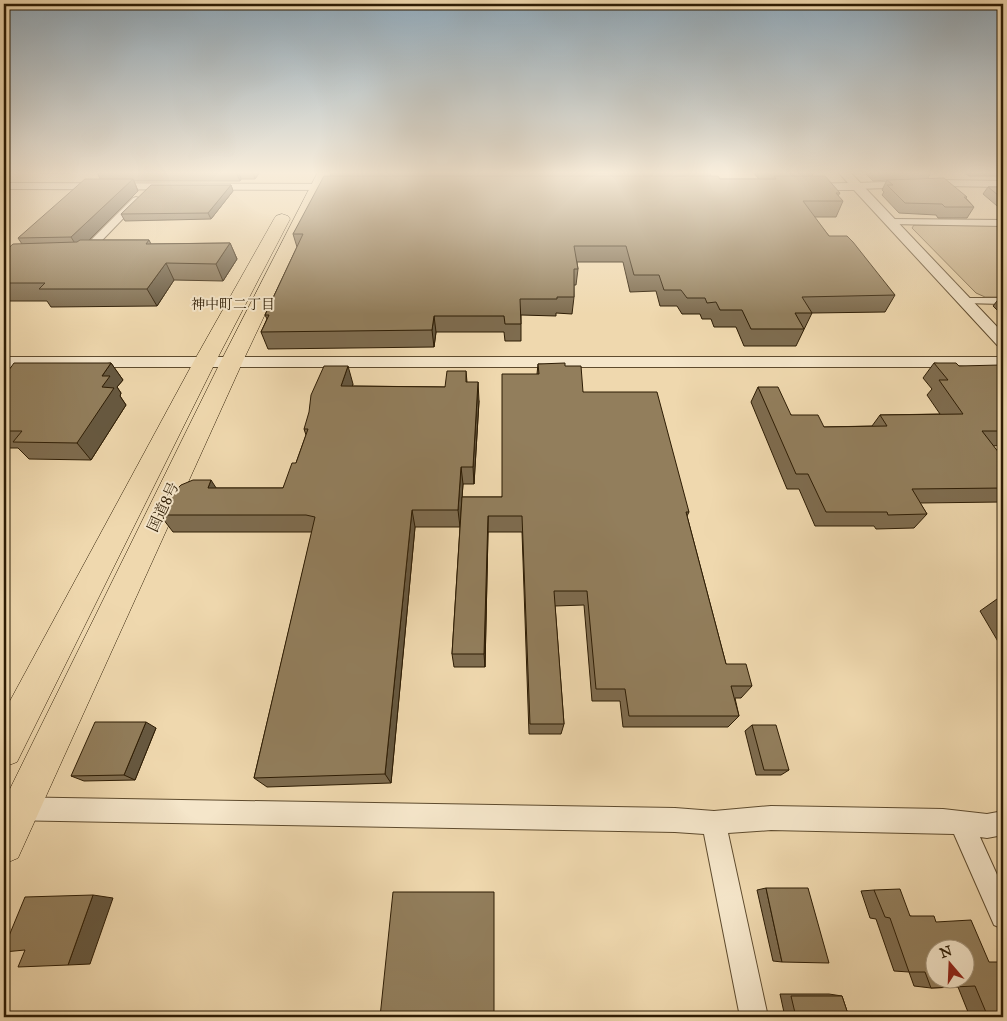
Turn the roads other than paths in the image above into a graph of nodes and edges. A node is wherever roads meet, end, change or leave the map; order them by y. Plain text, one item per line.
1 (118, 220) edge
2 (289, 220) edge
3 (295, 220) edge
4 (889, 220) edge
5 (891, 222) junction
6 (1003, 224) edge
7 (73, 255) edge
8 (966, 301) junction
9 (1003, 302) edge
10 (1003, 342) edge
11 (205, 361) junction
12 (232, 361) junction
13 (4, 362) edge
14 (1003, 362) edge
15 (4, 749) edge
16 (12, 809) edge
17 (714, 823) junction
18 (1003, 824) edge
19 (962, 825) junction
20 (4, 844) edge
21 (1003, 916) edge
22 (754, 1017) edge

1 - 7 street
2 - 11 highway, 国道8号
3 - 12 highway, 国道8号
4 - 5 street
5 - 6 street
5 - 8 street
8 - 9 street
8 - 10 street
11 - 12 street
11 - 13 street
11 - 15 highway, 国道8号
12 - 14 street
12 - 16 highway, 国道8号
16 - 17 street
16 - 20 highway, 国道8号
17 - 19 street
17 - 22 street
18 - 19 street
19 - 21 street

